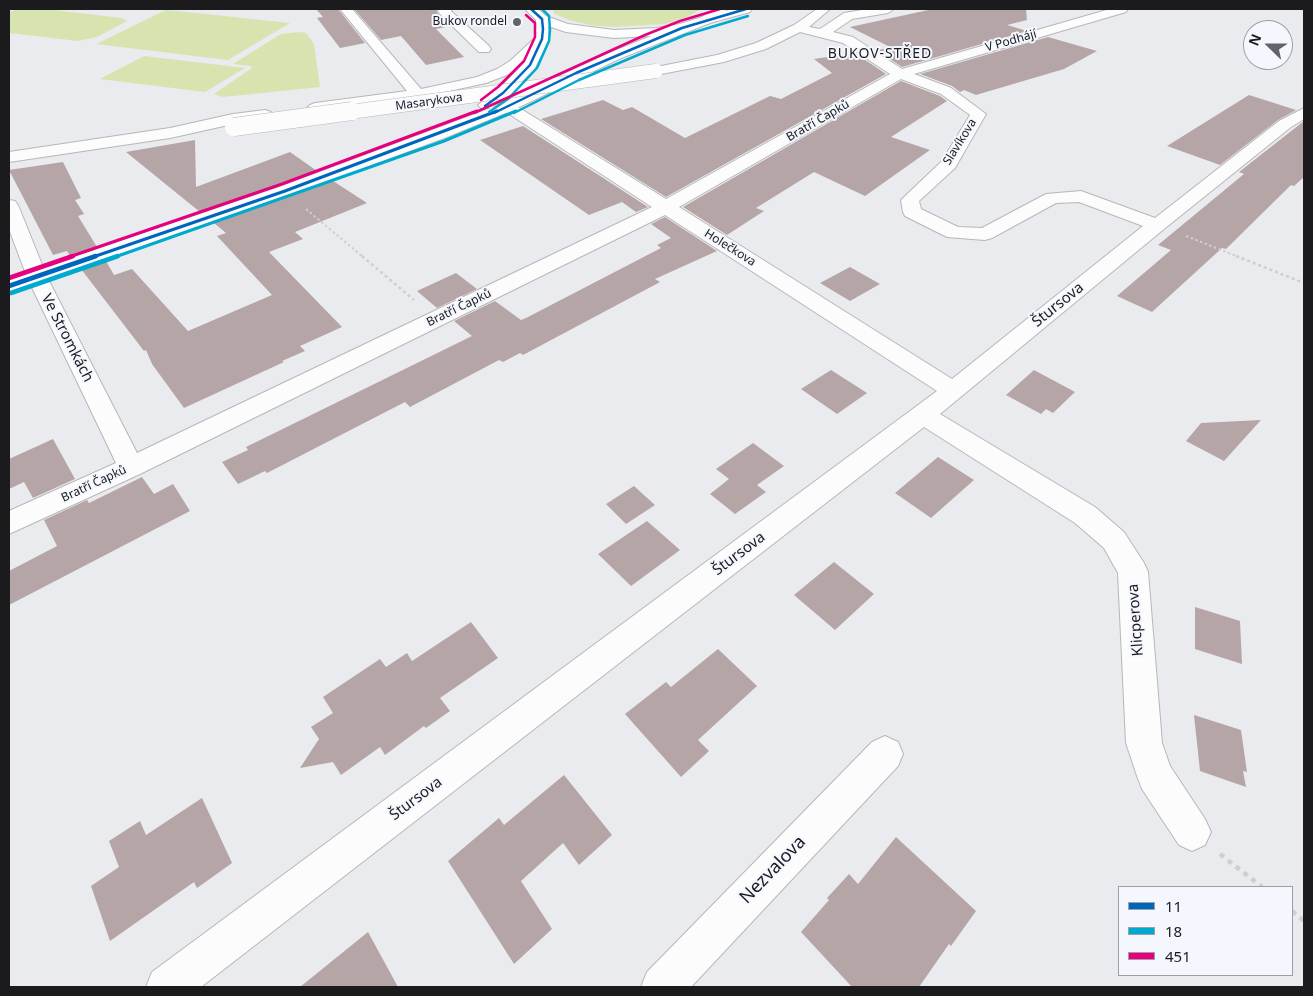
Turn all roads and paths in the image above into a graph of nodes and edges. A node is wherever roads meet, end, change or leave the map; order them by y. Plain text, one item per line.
1 (346, 9) edge
2 (446, 9) edge
3 (531, 9) edge
4 (722, 9) edge
5 (746, 9) edge
6 (824, 9) edge
7 (888, 9) edge
8 (1122, 9) edge
9 (542, 19) junction
10 (706, 20) junction
11 (682, 28) junction
12 (799, 28) junction
13 (824, 33) junction
14 (542, 39) junction
15 (484, 49) dead end
16 (900, 74) junction
17 (417, 94) junction
18 (508, 107) junction
19 (1304, 113) edge
20 (170, 133) junction
21 (441, 134) junction
22 (9, 158) edge
23 (285, 191) junction
24 (9, 205) edge
25 (666, 207) junction
26 (1157, 225) junction
27 (36, 277) junction
28 (1304, 283) edge
29 (9, 286) edge
30 (437, 319) junction
31 (953, 390) junction
32 (923, 415) junction
33 (132, 467) junction
34 (9, 523) edge
35 (885, 754) dead end
36 (1192, 832) joint
37 (1261, 886) edge
38 (1293, 912) edge
39 (1304, 921) edge
40 (167, 987) edge
41 (662, 987) edge

1 - 17 street
2 - 15 street
3 - 9 street
4 - 10 street
5 - 10 street
6 - 12 street, Masarykova
7 - 13 street
8 - 16 street, V Podhájí
9 - 11 street
9 - 14 street
10 - 11 street
11 - 18 street
12 - 13 street, Slavíkova
12 - 20 street, Masarykova, bridge
13 - 16 street, Slavíkova
14 - 17 street, Masarykova
14 - 21 street
16 - 25 street, Bratří Čapků
16 - 26 street, Slavíkova
17 - 20 street, Masarykova
18 - 21 street
18 - 25 street, Holečkova
19 - 26 street, Štursova
20 - 22 street, Masarykova
21 - 23 street
23 - 27 street
23 - 30 path
24 - 27 street, Ve Stromkách
25 - 30 street, Bratří Čapků
25 - 31 street, Holečkova
26 - 28 path
26 - 31 street, Štursova
27 - 29 street
27 - 33 street, Ve Stromkách
30 - 33 street, Bratří Čapků
31 - 32 street, Štursova
32 - 36 street, Klicperova
32 - 40 street, Štursova
33 - 34 street, Bratří Čapků
35 - 41 street, Nezvalova
36 - 37 path
38 - 39 path

